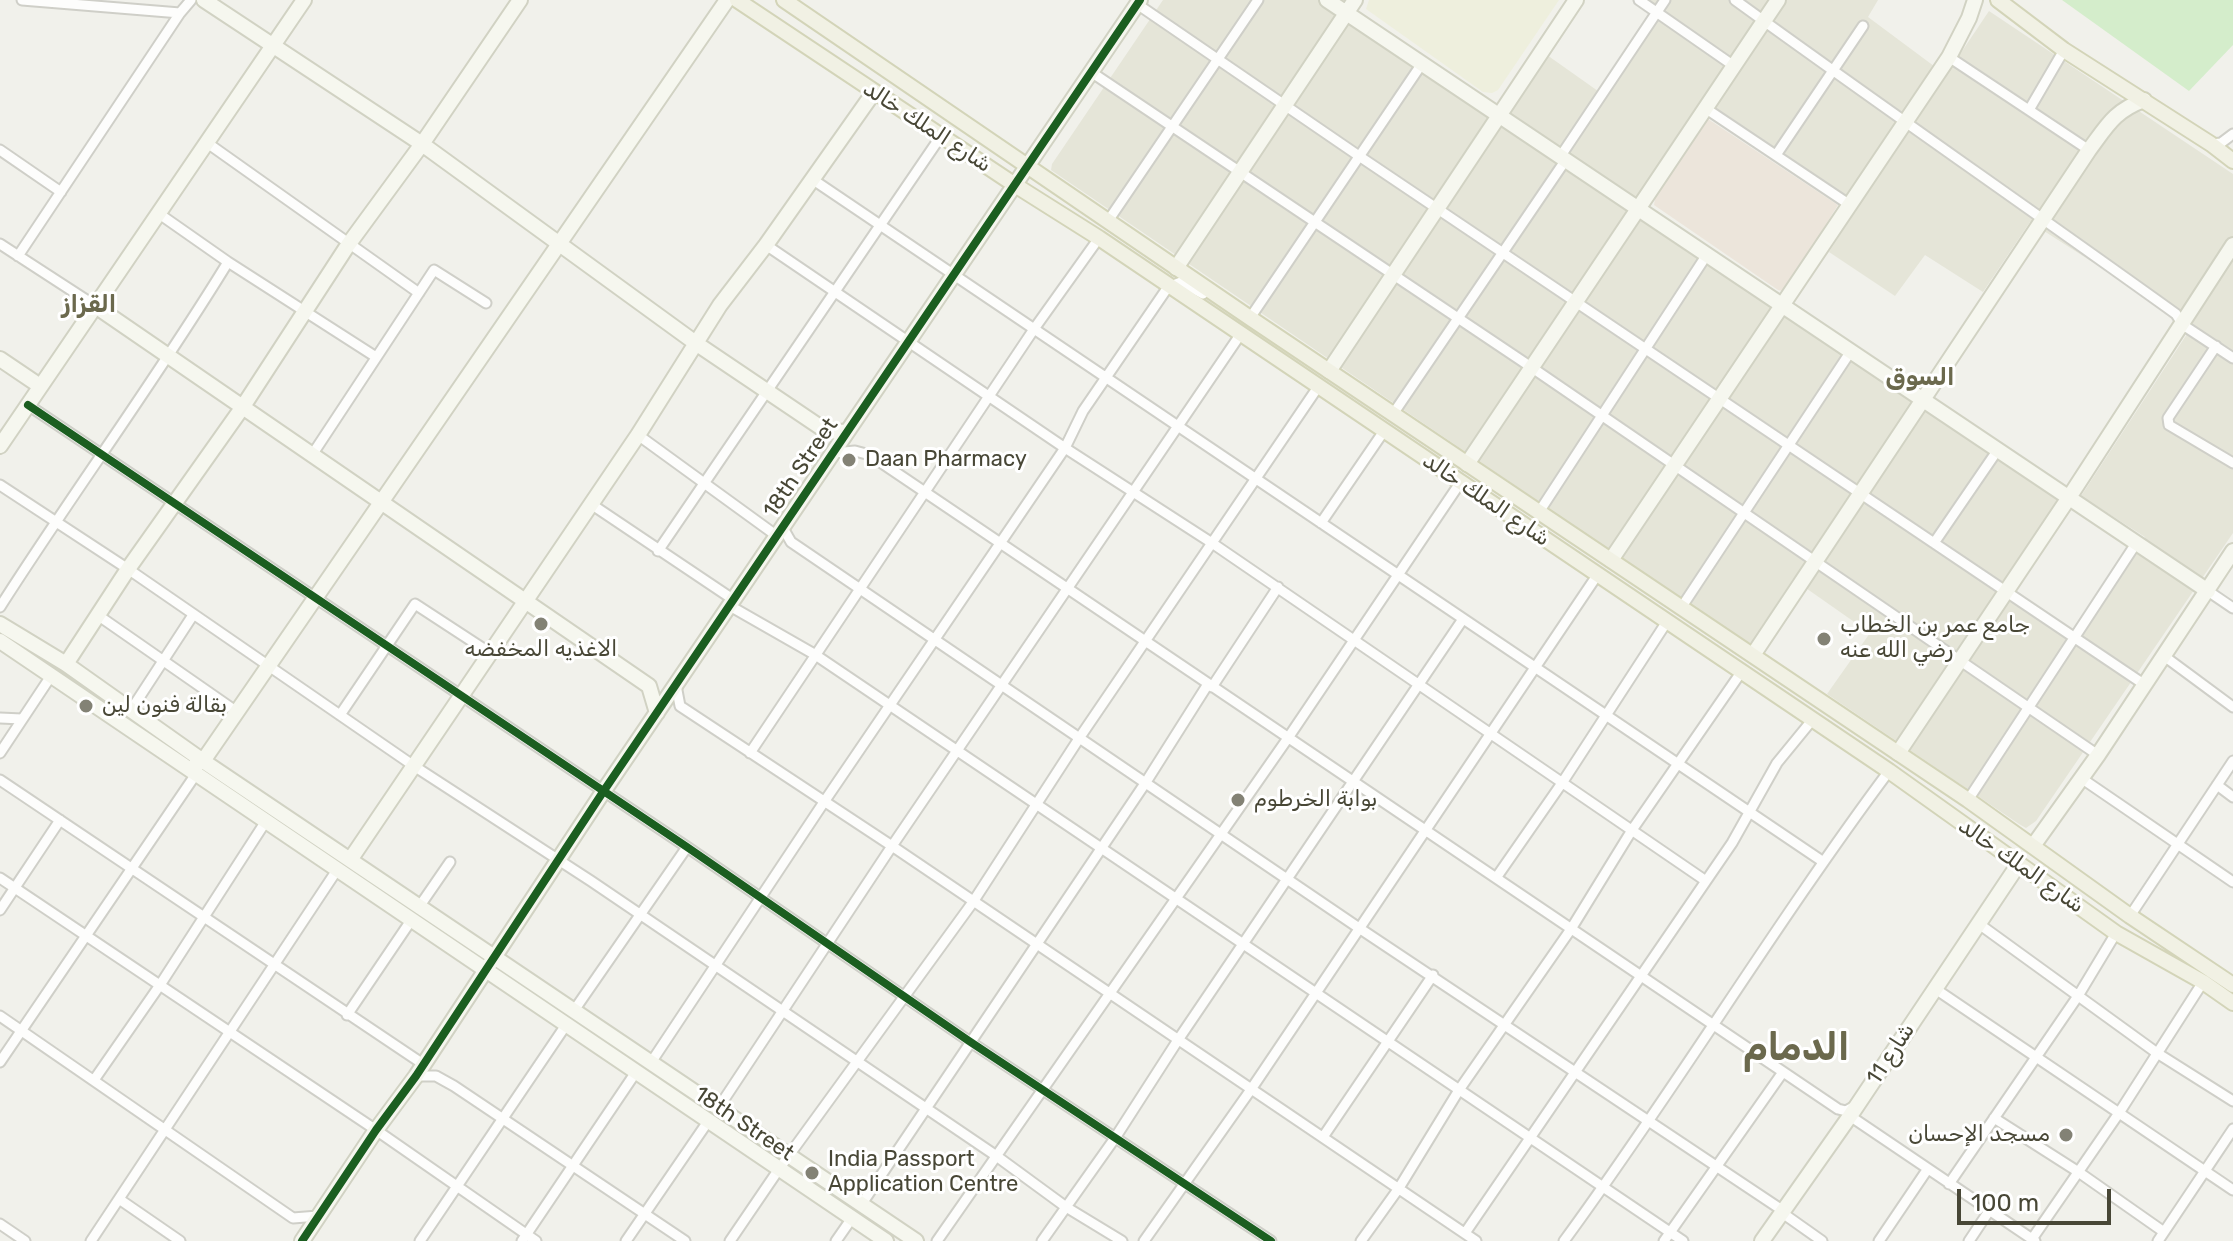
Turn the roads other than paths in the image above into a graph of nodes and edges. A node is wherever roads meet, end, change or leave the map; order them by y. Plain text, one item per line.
1 (22, 0) edge
2 (191, 0) edge
3 (204, 0) edge
4 (304, 0) edge
5 (520, 0) edge
6 (727, 0) edge
7 (737, 0) edge
8 (784, 0) edge
9 (1258, 0) edge
10 (1327, 0) edge
11 (1355, 0) edge
12 (1576, 0) edge
13 (1639, 0) edge
14 (1665, 0) edge
15 (1735, 0) edge
16 (1778, 0) edge
17 (1975, 0) edge
18 (1998, 0) edge
19 (1139, 2) edge
20 (1657, 12) junction
21 (180, 13) junction
22 (1347, 13) junction
23 (1764, 21) junction
24 (1863, 26) dead end
25 (272, 45) junction
26 (2064, 50) junction
27 (1949, 57) junction
28 (1218, 60) junction
29 (1421, 65) junction
30 (1734, 66) junction
31 (1091, 72) junction
32 (1832, 72) junction
33 (874, 92) junction
34 (2144, 100) junction
35 (1285, 105) junction
36 (1705, 108) junction
37 (2029, 110) junction
38 (1498, 116) junction
39 (1905, 124) junction
40 (1174, 128) junction
41 (2233, 134) edge
42 (941, 136) junction
43 (206, 142) junction
44 (422, 144) junction
45 (2211, 144) junction
46 (0, 150) edge
47 (2089, 150) junction
48 (1776, 155) junction
49 (1359, 156) junction
50 (1563, 159) junction
51 (2233, 161) edge
52 (1029, 165) junction
53 (1240, 172) junction
54 (812, 179) junction
55 (1015, 185) junction
56 (61, 192) junction
57 (1850, 205) junction
58 (1437, 209) junction
59 (1638, 209) junction
60 (158, 213) junction
61 (2042, 217) junction
62 (1108, 221) junction
63 (1313, 222) junction
64 (881, 227) junction
65 (1099, 238) junction
66 (559, 241) junction
67 (0, 244) edge
68 (348, 245) junction
69 (766, 245) junction
70 (2233, 245) edge
71 (1503, 253) junction
72 (18, 256) junction
73 (1706, 256) junction
74 (228, 262) junction
75 (1176, 268) junction
76 (955, 274) junction
77 (1392, 276) junction
78 (1168, 287) junction
79 (835, 291) junction
80 (419, 293) junction
81 (1575, 302) junction
82 (486, 303) dead end
83 (94, 305) junction
84 (1782, 306) junction
85 (303, 311) junction
86 (1250, 318) junction
87 (1457, 318) junction
88 (2183, 325) junction
89 (1034, 329) junction
90 (1240, 335) junction
91 (909, 341) junction
92 (697, 344) junction
93 (2216, 346) junction
94 (1647, 349) junction
95 (1851, 351) junction
96 (170, 356) junction
97 (376, 357) junction
98 (2233, 358) edge
99 (0, 359) edge
100 (1531, 367) junction
101 (1329, 371) junction
102 (1105, 378) junction
103 (40, 386) junction
104 (1318, 387) junction
105 (767, 390) junction
106 (990, 397) junction
107 (1720, 398) junction
108 (1922, 401) junction
109 (28, 405) junction
110 (242, 408) junction
111 (1393, 414) junction
112 (1602, 416) junction
113 (1178, 427) junction
114 (1384, 431) junction
115 (846, 432) junction
116 (638, 435) junction
117 (1791, 445) junction
118 (0, 446) edge
119 (1065, 448) junction
120 (1997, 451) junction
121 (833, 453) junction
122 (100, 454) junction
123 (312, 455) junction
124 (2233, 463) edge
125 (1467, 464) junction
126 (1674, 466) junction
127 (1255, 479) junction
128 (706, 483) junction
129 (1460, 483) junction
130 (0, 485) edge
131 (1133, 489) junction
132 (1860, 492) junction
133 (925, 493) junction
134 (2068, 499) junction
135 (380, 501) junction
136 (173, 503) junction
137 (591, 504) junction
138 (1539, 512) junction
139 (1745, 512) junction
140 (54, 521) junction
141 (1321, 523) junction
142 (780, 532) junction
143 (1212, 543) junction
144 (1934, 543) junction
145 (1001, 544) junction
146 (2135, 545) junction
147 (658, 551) junction
148 (2233, 551) edge
149 (1611, 560) junction
150 (1814, 562) junction
151 (128, 569) junction
152 (1598, 574) junction
153 (1398, 575) junction
154 (1278, 587) junction
155 (861, 588) junction
156 (1066, 588) junction
157 (2208, 591) junction
158 (2006, 593) junction
159 (316, 599) junction
160 (524, 602) junction
161 (732, 603) junction
162 (0, 607) edge
163 (1681, 608) junction
164 (2233, 608) edge
165 (193, 615) junction
166 (99, 616) junction
167 (1463, 619) junction
168 (1668, 620) junction
169 (0, 624) edge
170 (2074, 637) junction
171 (936, 639) junction
172 (0, 641) edge
173 (1353, 641) junction
174 (1145, 642) junction
175 (385, 646) junction
176 (490, 653) junction
177 (814, 654) junction
178 (1753, 655) junction
179 (2164, 656) junction
180 (164, 661) junction
181 (1959, 662) junction
182 (66, 664) junction
183 (268, 667) junction
184 (1537, 668) junction
185 (1742, 671) junction
186 (51, 676) junction
187 (1002, 684) junction
188 (676, 685) junction
189 (2145, 685) junction
190 (1210, 686) junction
191 (1418, 686) junction
192 (461, 696) junction
193 (890, 707) junction
194 (2233, 707) edge
195 (2028, 709) junction
196 (131, 710) junction
197 (237, 712) junction
198 (657, 713) junction
199 (340, 715) junction
200 (1605, 716) junction
201 (0, 718) edge
202 (22, 719) junction
203 (1813, 719) junction
204 (1490, 735) junction
205 (1080, 737) junction
206 (1288, 738) junction
207 (956, 752) junction
208 (0, 753) edge
209 (750, 753) junction
210 (1898, 753) junction
211 (2098, 755) junction
212 (2233, 761) edge
213 (1679, 764) junction
214 (414, 766) junction
215 (200, 768) junction
216 (1889, 771) junction
217 (2081, 778) junction
218 (0, 780) edge
219 (1146, 782) junction
220 (1353, 783) junction
221 (1562, 783) junction
222 (2217, 785) junction
223 (603, 792) junction
224 (2233, 797) edge
225 (1968, 800) junction
226 (824, 802) junction
227 (1035, 804) junction
228 (1749, 811) junction
229 (60, 820) junction
230 (266, 821) junction
231 (1424, 830) junction
232 (1632, 830) junction
233 (1221, 833) junction
234 (2177, 845) junction
235 (892, 846) junction
236 (2033, 846) junction
237 (687, 847) junction
238 (1100, 848) junction
239 (350, 860) junction
240 (558, 860) junction
241 (1822, 861) junction
242 (450, 862) dead end
243 (2018, 865) junction
244 (132, 869) junction
245 (337, 870) junction
246 (0, 878) edge
247 (1496, 878) junction
248 (1288, 880) junction
249 (1706, 881) junction
250 (2233, 882) edge
251 (14, 888) junction
252 (760, 899) junction
253 (1175, 900) junction
254 (973, 902) junction
255 (0, 910) edge
256 (416, 913) junction
257 (641, 915) junction
258 (2130, 916) junction
259 (204, 918) junction
260 (1979, 924) junction
261 (1359, 928) junction
262 (1571, 929) junction
263 (2116, 933) junction
264 (85, 937) junction
265 (1036, 943) junction
266 (828, 945) junction
267 (1243, 945) junction
268 (493, 957) junction
269 (276, 966) junction
270 (715, 967) junction
271 (485, 971) junction
272 (1433, 975) junction
273 (1639, 976) junction
274 (2203, 982) junction
275 (160, 985) junction
276 (2233, 985) edge
277 (1934, 988) junction
278 (1315, 991) junction
279 (1109, 994) junction
280 (2078, 996) junction
281 (906, 997) junction
282 (2233, 1003) edge
283 (575, 1009) junction
284 (783, 1012) junction
285 (347, 1015) junction
286 (0, 1016) edge
287 (566, 1025) junction
288 (1505, 1025) junction
289 (1712, 1026) junction
290 (22, 1031) junction
291 (229, 1034) junction
292 (1178, 1040) junction
293 (969, 1041) junction
294 (1388, 1041) junction
295 (2157, 1053) junction
296 (2035, 1057) junction
297 (652, 1061) junction
298 (0, 1062) edge
299 (858, 1063) junction
300 (420, 1070) junction
301 (1575, 1071) junction
302 (636, 1072) junction
303 (1783, 1072) junction
304 (94, 1080) junction
305 (1043, 1088) junction
306 (1252, 1088) junction
307 (1459, 1090) junction
308 (2233, 1101) edge
309 (719, 1107) junction
310 (926, 1109) junction
311 (1854, 1110) junction
312 (2119, 1113) junction
313 (1994, 1118) junction
314 (501, 1119) junction
315 (709, 1120) junction
316 (1649, 1121) junction
317 (2233, 1129) edge
318 (166, 1130) junction
319 (376, 1130) junction
320 (1323, 1137) junction
321 (1115, 1138) junction
322 (1531, 1138) junction
323 (790, 1155) junction
324 (995, 1155) junction
325 (573, 1164) junction
326 (1719, 1166) junction
327 (779, 1169) junction
328 (1927, 1170) junction
329 (2077, 1171) junction
330 (2206, 1172) junction
331 (1186, 1183) junction
332 (1949, 1184) junction
333 (456, 1187) junction
334 (1399, 1188) junction
335 (1603, 1188) junction
336 (2233, 1190) edge
337 (119, 1199) junction
338 (861, 1205) junction
339 (1066, 1207) junction
340 (1782, 1211) junction
341 (1989, 1211) junction
342 (644, 1215) junction
343 (318, 1216) junction
344 (852, 1218) junction
345 (0, 1224) edge
346 (1465, 1233) junction
347 (1668, 1236) edge
348 (2161, 1237) edge
349 (524, 1238) edge
350 (308, 1240) edge
351 (2033, 1240) edge
352 (25, 1241) edge
353 (91, 1241) edge
354 (180, 1241) edge
355 (420, 1241) edge
356 (536, 1241) edge
357 (626, 1241) edge
358 (685, 1241) edge
359 (730, 1241) edge
360 (836, 1241) edge
361 (886, 1241) edge
362 (916, 1241) edge
363 (937, 1241) edge
364 (1042, 1241) edge
365 (1122, 1241) edge
366 (1144, 1241) edge
367 (1271, 1241) edge
368 (1361, 1241) edge
369 (1476, 1241) edge
370 (1564, 1241) edge
371 (1683, 1241) edge
372 (1762, 1241) edge
373 (1822, 1241) edge
374 (1879, 1241) edge
375 (1969, 1241) edge

1 - 21 street
2 - 21 street
3 - 25 street
4 - 25 street
5 - 44 street
6 - 66 street
7 - 33 main road, شارع الملك خالد
8 - 52 main road, شارع الملك خالد
9 - 28 street
10 - 22 street
11 - 22 street
12 - 38 street
13 - 20 street
14 - 20 street
15 - 23 street
16 - 23 street
17 - 27 street
18 - 26 main road
19 - 28 street
19 - 31 street, 18th Street
20 - 30 street
20 - 50 street
21 - 56 street
22 - 29 street
22 - 35 street
23 - 30 street
23 - 32 street
24 - 32 street
25 - 43 street
25 - 44 street
26 - 34 main road
26 - 37 street
27 - 37 street
27 - 39 street
28 - 35 street
28 - 40 street
29 - 38 street
29 - 49 street
30 - 36 street
31 - 40 street
31 - 52 street, 18th Street
32 - 39 street
32 - 48 street
33 - 42 main road, شارع الملك خالد
33 - 54 street
34 - 45 main road
34 - 47 street
35 - 49 street
35 - 53 street
36 - 48 street
36 - 59 street
37 - 47 street
38 - 50 street
38 - 58 street
39 - 57 street
39 - 61 street
40 - 53 street
40 - 62 street
41 - 45 street
42 - 55 main road, شارع الملك خالد
42 - 64 street
43 - 60 street
43 - 68 street
44 - 66 street
44 - 68 street
45 - 51 main road
46 - 56 street
47 - 61 street
48 - 57 street
49 - 58 street
49 - 63 street
50 - 59 street
50 - 71 street
52 - 55 street, 18th Street
52 - 62 main road, شارع الملك خالد
53 - 63 street
53 - 75 street
54 - 64 street
54 - 69 street
55 - 65 main road, شارع الملك خالد
55 - 76 street, 18th Street
56 - 72 street
57 - 84 street
58 - 71 street
58 - 77 street
59 - 73 street
59 - 81 street
60 - 74 street
60 - 83 street
61 - 88 street
61 - 108 street
62 - 75 main road, شارع الملك خالد
63 - 77 street
63 - 86 street
64 - 76 street
64 - 79 street
65 - 78 main road, شارع الملك خالد
65 - 89 street
66 - 92 street
66 - 135 street
67 - 72 street
68 - 80 street
68 - 85 street
69 - 79 street
69 - 92 street
70 - 88 street
71 - 81 street
71 - 87 street
72 - 83 street
73 - 84 street
73 - 94 street
74 - 85 street
74 - 96 street
75 - 86 main road, شارع الملك خالد
76 - 89 street
76 - 91 street, 18th Street
77 - 87 street
77 - 101 street
78 - 86 street
78 - 90 main road, شارع الملك خالد
78 - 102 street
79 - 91 street
79 - 105 street
80 - 82 street
80 - 97 street
81 - 94 street
81 - 100 street
83 - 96 street
83 - 103 street
84 - 95 street
84 - 107 street
85 - 97 street
85 - 110 street
86 - 101 main road, شارع الملك خالد
87 - 100 street
87 - 111 street
88 - 93 street
88 - 134 street
89 - 102 street
89 - 106 street
90 - 104 main road, شارع الملك خالد
90 - 113 street
91 - 106 street
91 - 115 street, 18th Street
92 - 105 street
92 - 116 street
93 - 98 street
93 - 124 street
94 - 107 street
94 - 112 street
95 - 108 street
95 - 117 street
96 - 110 street
96 - 122 street
97 - 123 street
99 - 103 street
100 - 112 street
100 - 125 street
101 - 111 main road, شارع الملك خالد
102 - 113 street
102 - 119 street
103 - 109 street
104 - 114 main road, شارع الملك خالد
104 - 127 street
105 - 115 street
105 - 128 street
106 - 119 street
106 - 133 street
107 - 117 street
107 - 126 street
108 - 120 street
108 - 132 street
109 - 118 street
109 - 122 street
110 - 123 street
110 - 136 street
111 - 125 main road, شارع الملك خالد
112 - 126 street
112 - 138 street
113 - 127 street
113 - 131 street
114 - 129 main road, شارع الملك خالد
114 - 141 street
115 - 121 street, 18th Street
116 - 128 street
116 - 137 street
117 - 132 street
117 - 139 street
119 - 131 street
119 - 145 street
120 - 134 street
120 - 144 street
121 - 133 street
121 - 142 street, 18th Street
122 - 136 street
122 - 140 street
123 - 135 street
125 - 138 main road, شارع الملك خالد
126 - 139 street
126 - 149 street
127 - 141 street
127 - 143 street
128 - 142 street
128 - 147 street
129 - 152 main road, شارع الملك خالد
129 - 153 street
130 - 140 street
131 - 143 street
131 - 156 street
132 - 144 street
132 - 150 street
133 - 145 street
133 - 155 street
134 - 146 street
134 - 158 street
135 - 159 street
135 - 160 street
136 - 151 street
136 - 159 street
137 - 147 street
137 - 160 street
138 - 149 main road, شارع الملك خالد
139 - 150 street
139 - 163 street
140 - 151 street
140 - 162 street
141 - 153 street
142 - 155 street
142 - 161 street, 18th Street
143 - 154 street
143 - 174 street
144 - 158 street
145 - 156 street
145 - 171 street
146 - 157 street
146 - 170 street
147 - 161 street
148 - 157 street
149 - 163 main road, شارع الملك خالد
150 - 178 street
150 - 181 street
151 - 165 street
151 - 166 street
152 - 168 main road, شارع الملك خالد
152 - 184 street
153 - 167 street
153 - 173 street
154 - 173 street
154 - 190 street
155 - 171 street
155 - 177 street
156 - 174 street
156 - 187 street
157 - 164 street
157 - 179 street
158 - 170 street
158 - 181 street
159 - 175 street
159 - 183 street
160 - 176 street
160 - 198 street
161 - 177 street
161 - 188 street, 18th Street
163 - 178 main road, شارع الملك خالد
165 - 180 street
165 - 183 street
166 - 180 street
166 - 182 street
167 - 184 street
167 - 191 street
168 - 185 main road, شارع الملك خالد
168 - 200 street
169 - 182 street
170 - 189 street
170 - 195 street
171 - 187 street
171 - 193 street
172 - 186 street
173 - 191 street
173 - 206 street
174 - 190 street
174 - 205 street
175 - 176 street
175 - 192 street
175 - 199 street
176 - 192 street
177 - 193 street
177 - 209 street
178 - 210 main road, شارع الملك خالد
179 - 189 street
179 - 194 street
180 - 196 street
180 - 197 street
181 - 195 street
181 - 210 street
182 - 196 street
183 - 197 street
183 - 199 street
184 - 200 street
184 - 204 street
185 - 203 main road, شارع الملك خالد
185 - 213 street
186 - 202 street
186 - 215 street
187 - 205 street
187 - 207 street
188 - 198 street, 18th Street
188 - 209 street
189 - 211 street
190 - 206 street
190 - 219 street
191 - 204 street
191 - 220 street
192 - 214 street
192 - 223 street
193 - 207 street
193 - 226 street
195 - 211 street
195 - 225 street
196 - 215 street
197 - 215 street
198 - 223 street, 18th Street
199 - 214 street
200 - 213 street
200 - 221 street
201 - 202 street
202 - 208 street
203 - 216 main road, شارع الملك خالد
203 - 228 street
204 - 221 street
204 - 231 street
205 - 219 street
205 - 227 street
206 - 220 street
206 - 233 street
207 - 227 street
207 - 235 street
209 - 226 street
210 - 225 main road, شارع الملك خالد
211 - 217 street
212 - 222 street
213 - 228 street
213 - 232 street
214 - 239 street
214 - 240 street
215 - 230 street
215 - 239 street
215 - 244 street
216 - 241 street
216 - 243 main road, شارع الملك خالد
217 - 234 street
217 - 236 street
218 - 229 street
219 - 233 street
219 - 238 street
220 - 231 street
220 - 248 street
221 - 232 street
221 - 247 street
222 - 224 street
222 - 234 street
223 - 237 street
223 - 240 street, 18th Street
225 - 236 main road, شارع الملك خالد
226 - 235 street
226 - 252 street
227 - 238 street
227 - 254 street
228 - 241 street
228 - 249 street
229 - 244 street
229 - 251 street
230 - 245 street
230 - 259 street
231 - 247 street
231 - 261 street
232 - 249 street
232 - 262 street
233 - 248 street
233 - 253 street
234 - 250 street
234 - 258 street
235 - 254 street
235 - 266 street
236 - 243 main road
236 - 258 main road, شارع الملك خالد
237 - 252 street
237 - 257 street
238 - 253 street
238 - 265 street
239 - 256 street
240 - 257 street
240 - 268 street, 18th Street
241 - 289 street
242 - 256 street
243 - 260 street, شارع 11
243 - 263 main road, شارع الملك خالد
244 - 259 street
244 - 264 street
245 - 256 street
245 - 269 street
246 - 251 street
247 - 262 street
248 - 261 street
248 - 267 street
249 - 273 street
251 - 255 street
251 - 264 street
252 - 266 street
252 - 270 street
253 - 267 street
253 - 279 street
254 - 265 street
254 - 281 street
256 - 268 street
256 - 271 street
256 - 285 street
257 - 270 street
257 - 283 street
258 - 276 main road, شارع الملك خالد
259 - 269 street
259 - 275 street
260 - 277 street, شارع 11
260 - 280 street
261 - 272 street
261 - 278 street
262 - 273 street
262 - 288 street
263 - 274 main road, شارع الملك خالد
263 - 280 street
264 - 275 street
264 - 290 street
265 - 279 street
265 - 293 street
266 - 281 street
266 - 284 street
267 - 278 street
267 - 292 street
268 - 271 street
268 - 283 street, 18th Street
269 - 285 street
269 - 291 street
270 - 284 street
270 - 297 street
271 - 287 street
271 - 300 street
272 - 288 street
272 - 294 street
273 - 289 street
273 - 301 street
274 - 282 main road, شارع الملك خالد
274 - 295 street
275 - 291 street
275 - 304 street
277 - 296 street
277 - 311 street, شارع 11
278 - 294 street
278 - 306 street
279 - 292 street
279 - 305 street
280 - 295 street
280 - 296 street
281 - 293 street
281 - 299 street
283 - 297 street, 18th Street
284 - 299 street
284 - 309 street
285 - 300 street
286 - 290 street
287 - 302 street
287 - 314 street
288 - 301 street
288 - 307 street
289 - 303 street
289 - 316 street
290 - 298 street
290 - 304 street
291 - 318 street
291 - 319 street
292 - 306 street
292 - 321 street
293 - 305 street
293 - 310 street
294 - 307 street
294 - 320 street
295 - 308 street
295 - 312 street
296 - 312 street
296 - 313 street
297 - 309 street, 18th Street
299 - 310 street
299 - 323 street
300 - 314 street
300 - 319 street
301 - 316 street
301 - 322 street
302 - 315 street
302 - 325 street
303 - 311 street
303 - 326 street
304 - 318 street
305 - 321 street
305 - 324 street
306 - 320 street
306 - 331 street
307 - 322 street
307 - 334 street
309 - 323 street, 18th Street
310 - 324 street
310 - 338 street
311 - 328 street
311 - 340 street, شارع 11
312 - 329 street
312 - 330 street
313 - 329 street
313 - 332 street
314 - 325 street
314 - 333 street
315 - 327 street
315 - 342 street
316 - 326 street
316 - 335 street
317 - 330 street
318 - 337 street
318 - 343 street
319 - 333 street
319 - 343 street
320 - 334 street
321 - 331 street
321 - 339 street
322 - 335 street
322 - 346 street
323 - 327 street
323 - 338 street, 18th Street
324 - 339 street
324 - 363 street
325 - 342 street
325 - 349 street
326 - 340 street
326 - 347 street
327 - 344 street
327 - 359 street
328 - 332 street
328 - 374 street
329 - 348 street
329 - 351 street
330 - 336 street
330 - 348 street
331 - 366 street
331 - 367 street
332 - 341 street
333 - 349 street
333 - 355 street
334 - 346 street
334 - 368 street
335 - 347 street
335 - 370 street
337 - 353 street
337 - 354 street
338 - 362 street, 18th Street
339 - 364 street
339 - 365 street
340 - 372 street, شارع 11
340 - 373 street
341 - 351 street
341 - 375 street
342 - 357 street
342 - 358 street
343 - 350 street
344 - 360 street
344 - 361 street
345 - 352 street
346 - 369 street
347 - 371 street
349 - 356 street

